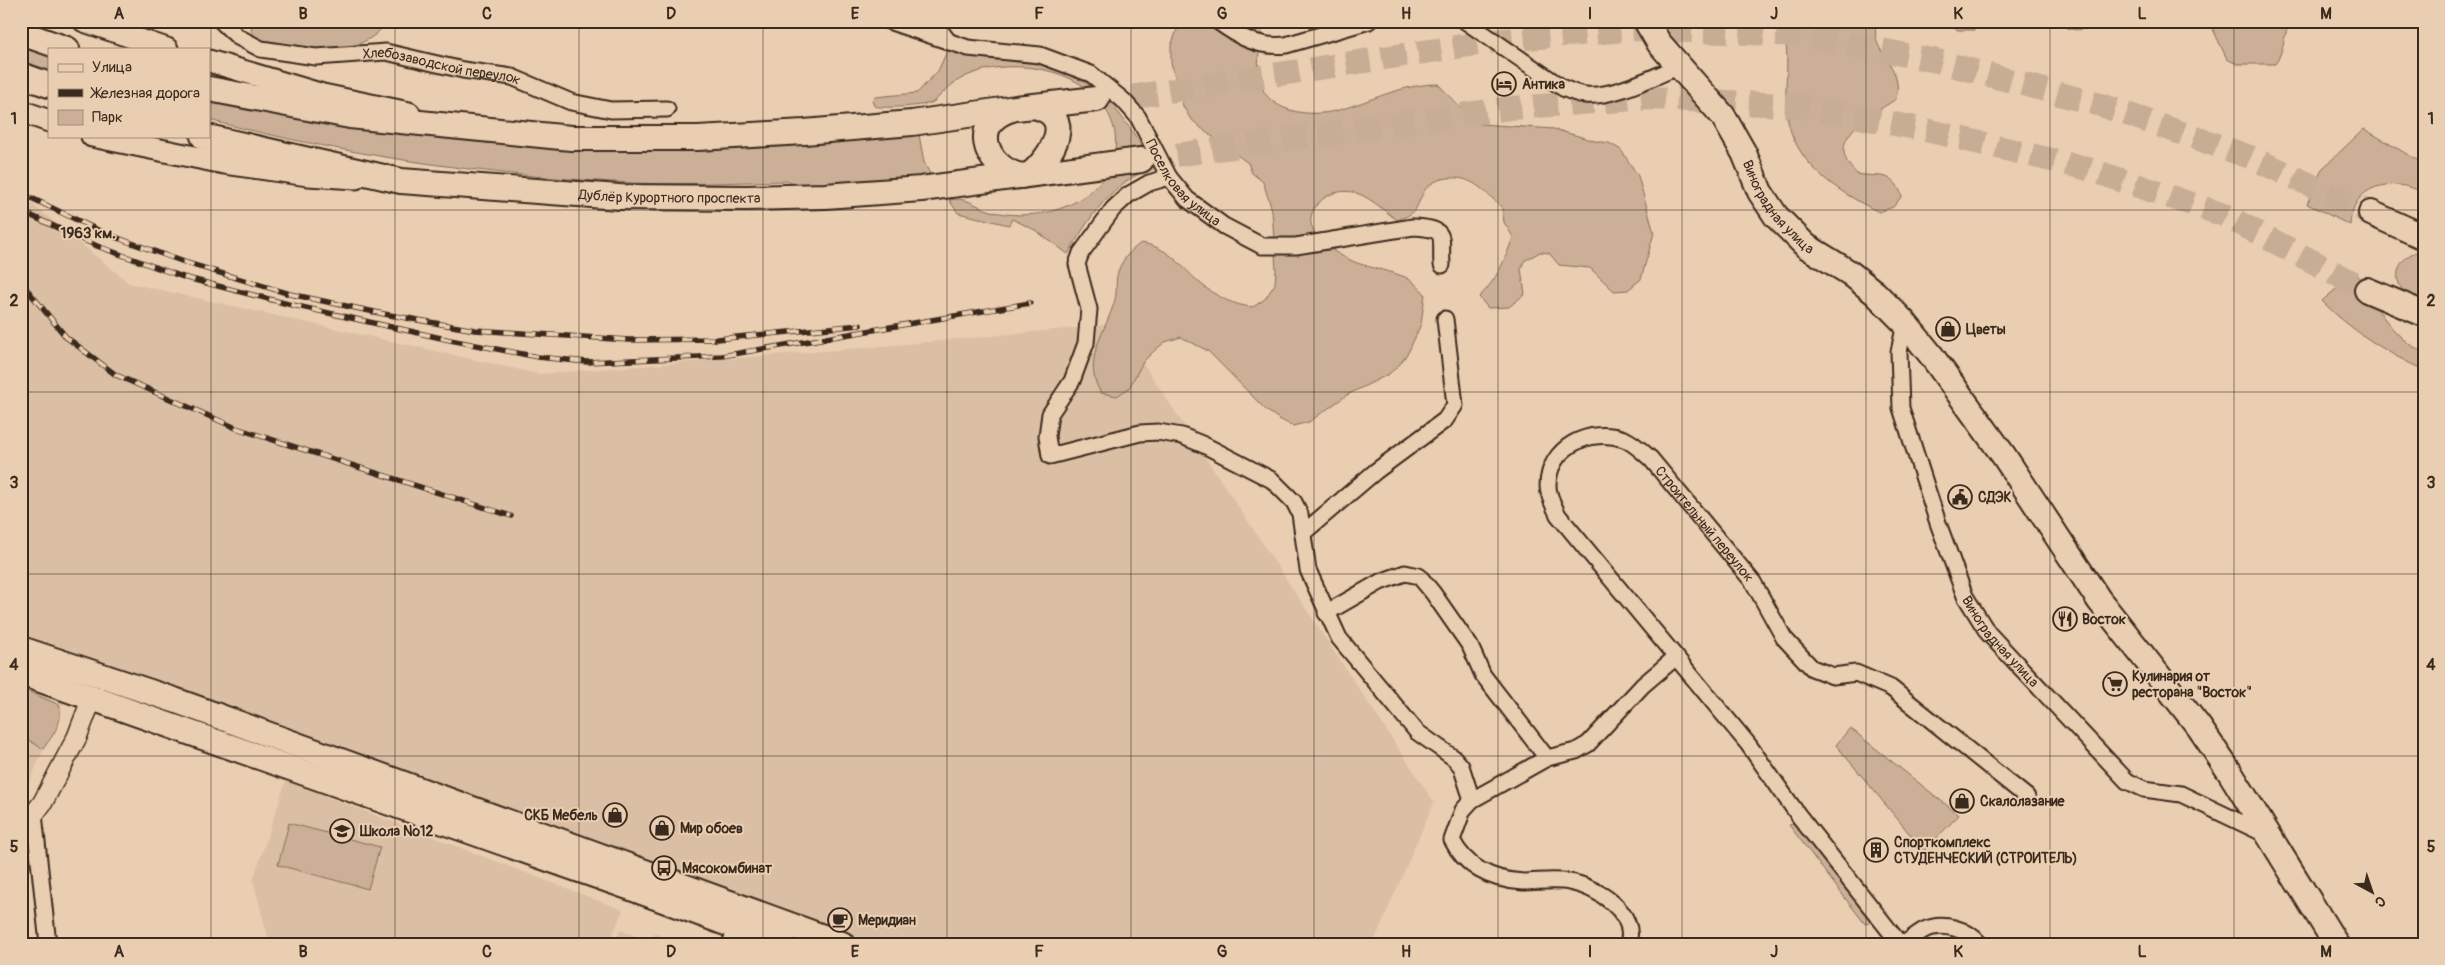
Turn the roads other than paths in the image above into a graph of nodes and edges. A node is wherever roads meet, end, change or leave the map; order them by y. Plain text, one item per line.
1 (84, 21) edge
2 (221, 21) edge
3 (888, 21) edge
4 (934, 21) edge
5 (1217, 21) edge
6 (1369, 21) edge
7 (1464, 21) edge
8 (1646, 21) edge
9 (21, 33) edge
10 (949, 42) junction
11 (65, 48) edge
12 (164, 48) edge
13 (210, 61) edge
14 (1678, 67) junction
15 (21, 76) edge
16 (48, 85) edge
17 (210, 89) edge
18 (1097, 99) tunnel mouth
19 (1025, 107) junction
20 (667, 109) dead end
21 (21, 111) edge
22 (48, 121) edge
23 (493, 131) junction
24 (102, 138) edge
25 (210, 138) edge
26 (1141, 160) tunnel mouth
27 (1026, 175) junction
28 (1169, 177) junction
29 (402, 182) junction
30 (2371, 213) tunnel mouth
31 (2424, 237) edge
32 (1442, 265) dead end
33 (2367, 290) tunnel mouth
34 (2424, 314) edge
35 (1445, 319) dead end
36 (1905, 323) junction
37 (1302, 533) junction
38 (1326, 613) junction
39 (21, 649) edge
40 (1676, 658) junction
41 (21, 673) edge
42 (92, 698) junction
43 (1547, 758) junction
44 (2028, 797) dead end
45 (1472, 800) junction
46 (28, 817) edge
47 (2269, 836) junction
48 (734, 935) edge
49 (1628, 943) edge
50 (48, 944) edge
51 (783, 944) edge
52 (842, 944) edge
53 (1900, 944) edge
54 (1904, 944) edge
55 (1980, 944) edge
56 (2336, 944) edge

1 - 12 main road
2 - 20 street, Хлебозаводской переулок
3 - 10 street, Поселковая улица
4 - 10 street
5 - 6 street
7 - 14 street
8 - 14 main road, Виноградная улица
9 - 11 main road
10 - 28 street, Поселковая улица
13 - 23 main road
14 - 36 main road, Виноградная улица
15 - 16 main road
17 - 23 main road
18 - 19 main road
19 - 23 main road
19 - 27 main road
19 - 27 main road
21 - 22 main road
24 - 29 main road
25 - 29 main road, Дублёр Курортного проспекта
26 - 27 main road, Дублёр Курортного проспекта
27 - 29 main road, Дублёр Курортного проспекта
28 - 32 street, Поселковая улица
28 - 37 street
30 - 31 main road
33 - 34 main road
35 - 37 street
36 - 47 main road, Виноградная улица
36 - 47 street, Виноградная улица
37 - 38 street
38 - 43 street
38 - 45 street
39 - 52 main road
40 - 43 street
40 - 44 street, Строительный переулок
40 - 53 street, Строительный переулок
41 - 42 main road
42 - 46 street
42 - 48 main road
43 - 45 street
45 - 49 street
46 - 50 street
47 - 56 main road, Виноградная улица
48 - 51 main road
54 - 55 street

